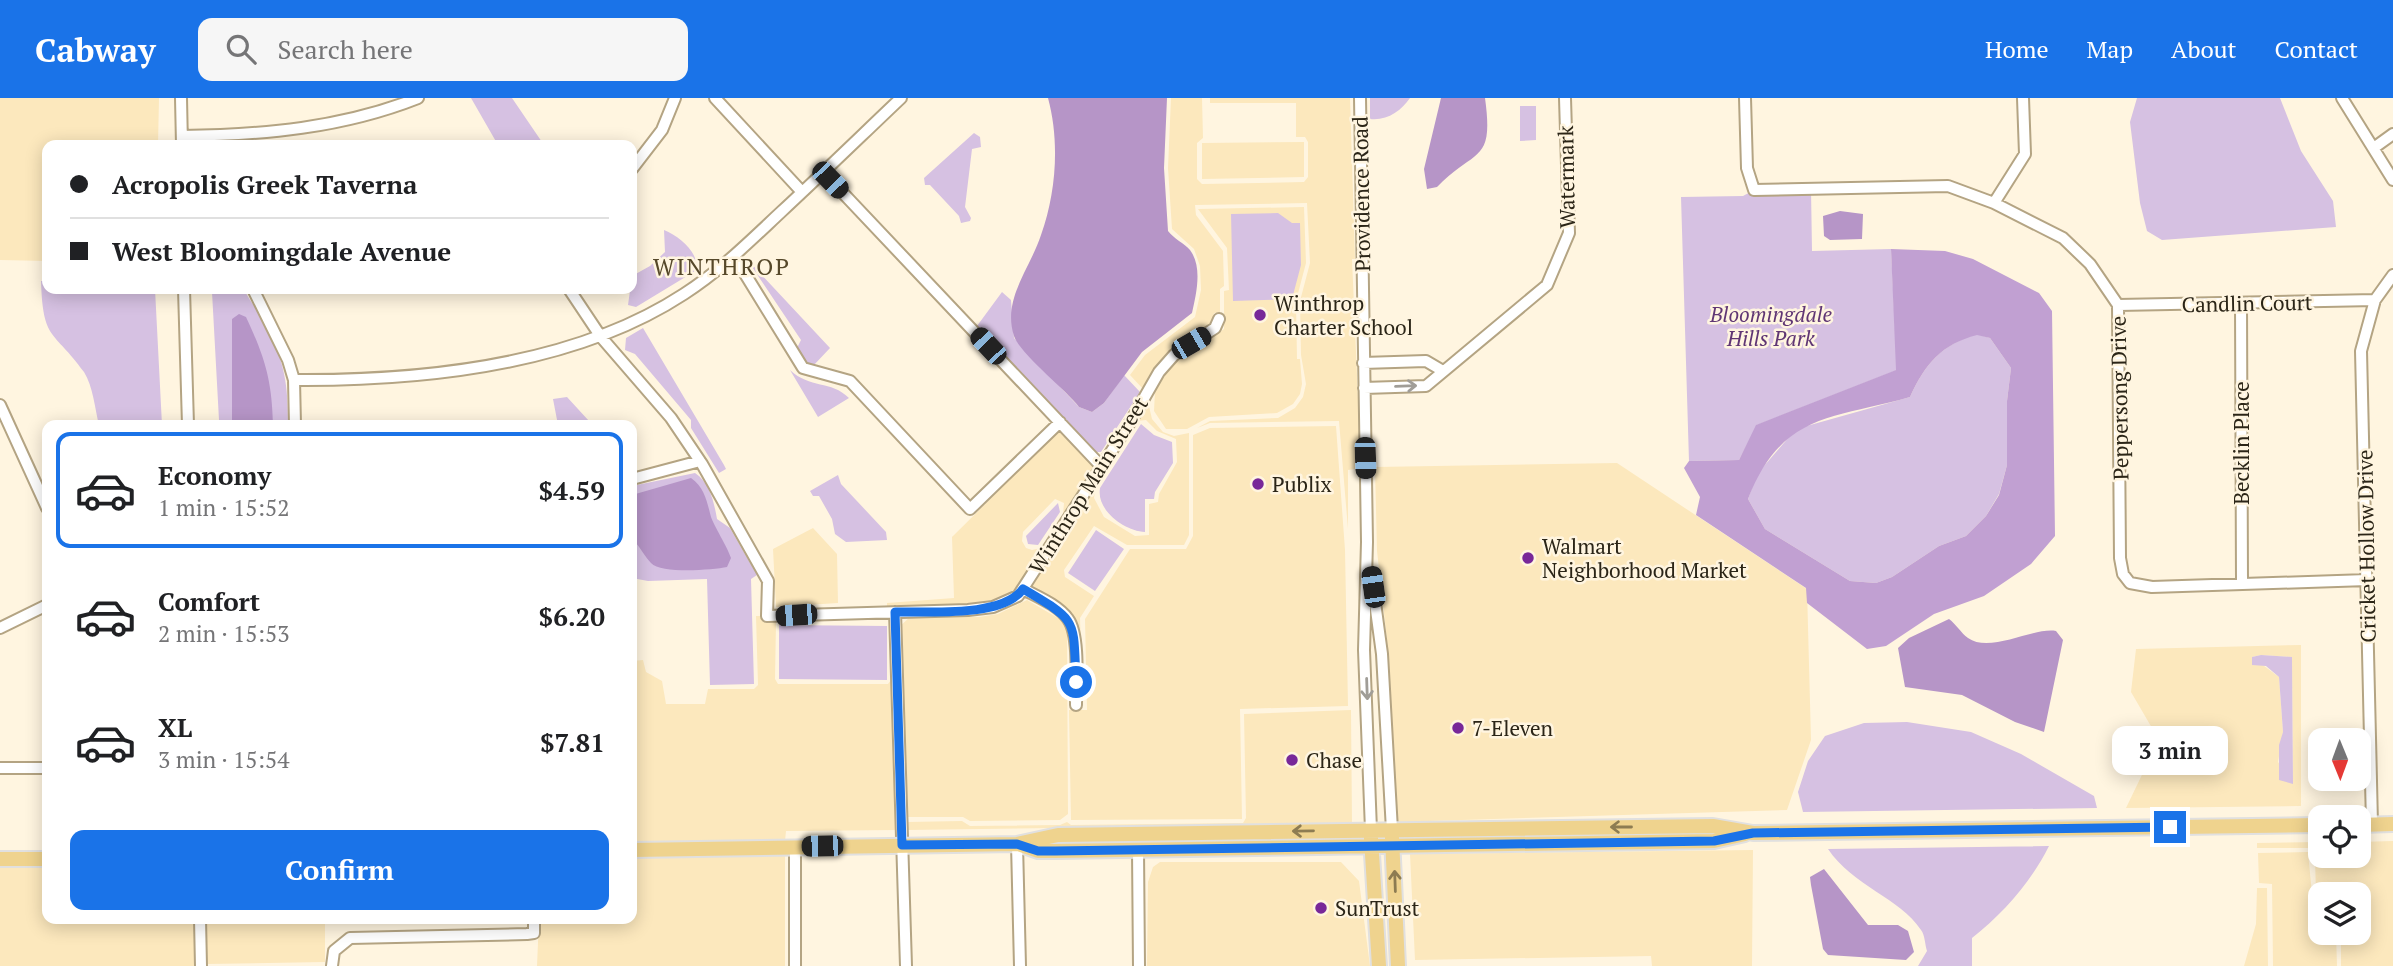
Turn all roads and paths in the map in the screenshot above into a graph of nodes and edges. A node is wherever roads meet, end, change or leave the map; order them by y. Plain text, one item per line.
1 (181, 98) edge
2 (418, 98) edge
3 (675, 98) edge
4 (715, 98) edge
5 (901, 98) edge
6 (1360, 98) edge
7 (1565, 98) edge
8 (1745, 98) edge
9 (2023, 98) edge
10 (2342, 98) edge
11 (2393, 134) edge
12 (182, 140) edge
13 (2375, 147) junction
14 (637, 162) edge
15 (824, 173) junction
16 (2393, 180) edge
17 (803, 192) junction
18 (1994, 203) junction
19 (734, 256) junction
20 (2393, 275) edge
21 (184, 294) edge
22 (255, 294) edge
23 (572, 294) edge
24 (2375, 300) junction
25 (2241, 303) junction
26 (2118, 305) junction
27 (1219, 319) dead end
28 (601, 337) junction
29 (1363, 363) junction
30 (1443, 371) junction
31 (294, 380) junction
32 (1364, 388) junction
33 (0, 405) edge
34 (188, 420) edge
35 (295, 420) edge
36 (1060, 422) junction
37 (700, 461) junction
38 (1101, 466) junction
39 (637, 478) edge
40 (42, 497) edge
41 (1367, 542) junction
42 (2367, 580) junction
43 (2242, 583) junction
44 (1023, 589) junction
45 (42, 607) edge
46 (895, 612) junction
47 (0, 628) edge
48 (1076, 705) dead end
49 (0, 768) edge
50 (42, 768) edge
51 (2366, 805) edge
52 (2393, 824) edge
53 (2308, 825) edge
54 (2371, 825) edge
55 (1371, 830) junction
56 (1392, 830) junction
57 (1753, 833) junction
58 (1130, 834) junction
59 (1017, 844) junction
60 (902, 845) junction
61 (1371, 846) junction
62 (1393, 846) junction
63 (795, 847) junction
64 (637, 850) edge
65 (1138, 850) junction
66 (1055, 851) junction
67 (0, 859) edge
68 (42, 859) edge
69 (200, 924) edge
70 (534, 924) edge
71 (201, 966) edge
72 (332, 966) edge
73 (795, 966) edge
74 (906, 966) edge
75 (1020, 966) edge
76 (1139, 966) edge
77 (1379, 966) edge
78 (1398, 966) edge

1 - 12 street
2 - 12 street
3 - 14 street
4 - 17 street
5 - 15 street
6 - 29 street, Providence Road
7 - 30 street, Watermark
8 - 18 street, Peppersong Drive
9 - 18 street
10 - 13 street
11 - 13 street
13 - 16 street
15 - 17 street
15 - 36 street
17 - 19 street
18 - 26 street, Peppersong Drive
19 - 28 street
19 - 36 street
20 - 24 street, Cricket Hollow Drive
21 - 34 street
22 - 31 street
23 - 28 street
24 - 25 street, Candlin Court
24 - 42 street, Cricket Hollow Drive
25 - 26 street, Candlin Court
25 - 43 street, Becklin Place
26 - 43 street, Peppersong Drive
27 - 38 street, Winthrop Main Street
28 - 31 street
28 - 37 street
29 - 30 street
29 - 32 street, Providence Road
32 -> 30 street, Watermark
31 - 35 street
32 - 41 street, Providence Road
33 - 40 street
36 - 38 street
37 - 39 street
37 - 46 street, Winthrop Main Street
38 - 44 street, Winthrop Main Street
41 -> 55 street, Providence Road
41 - 56 street, Providence Road
42 - 43 street, Peppersong Drive
42 - 51 street, Cricket Hollow Drive
44 - 46 street, Winthrop Main Street
44 - 48 street
45 - 47 street
46 - 60 street
49 - 50 street
52 - 54 main road
53 - 57 main road
55 - 56 main road
55 -> 58 main road
55 - 61 main road, Providence Road
57 -> 56 main road
56 - 62 main road, Providence Road
57 - 62 main road
58 - 59 main road
58 - 66 main road
59 - 60 main road
59 - 66 main road
59 - 75 street
60 - 63 main road
60 - 74 street
61 - 62 main road
61 - 65 main road
61 - 77 main road, Providence Road
78 -> 62 main road, Providence Road
63 - 64 main road
63 - 73 street
65 - 66 main road
65 - 76 street
67 - 68 main road
69 - 71 street
70 - 72 street

